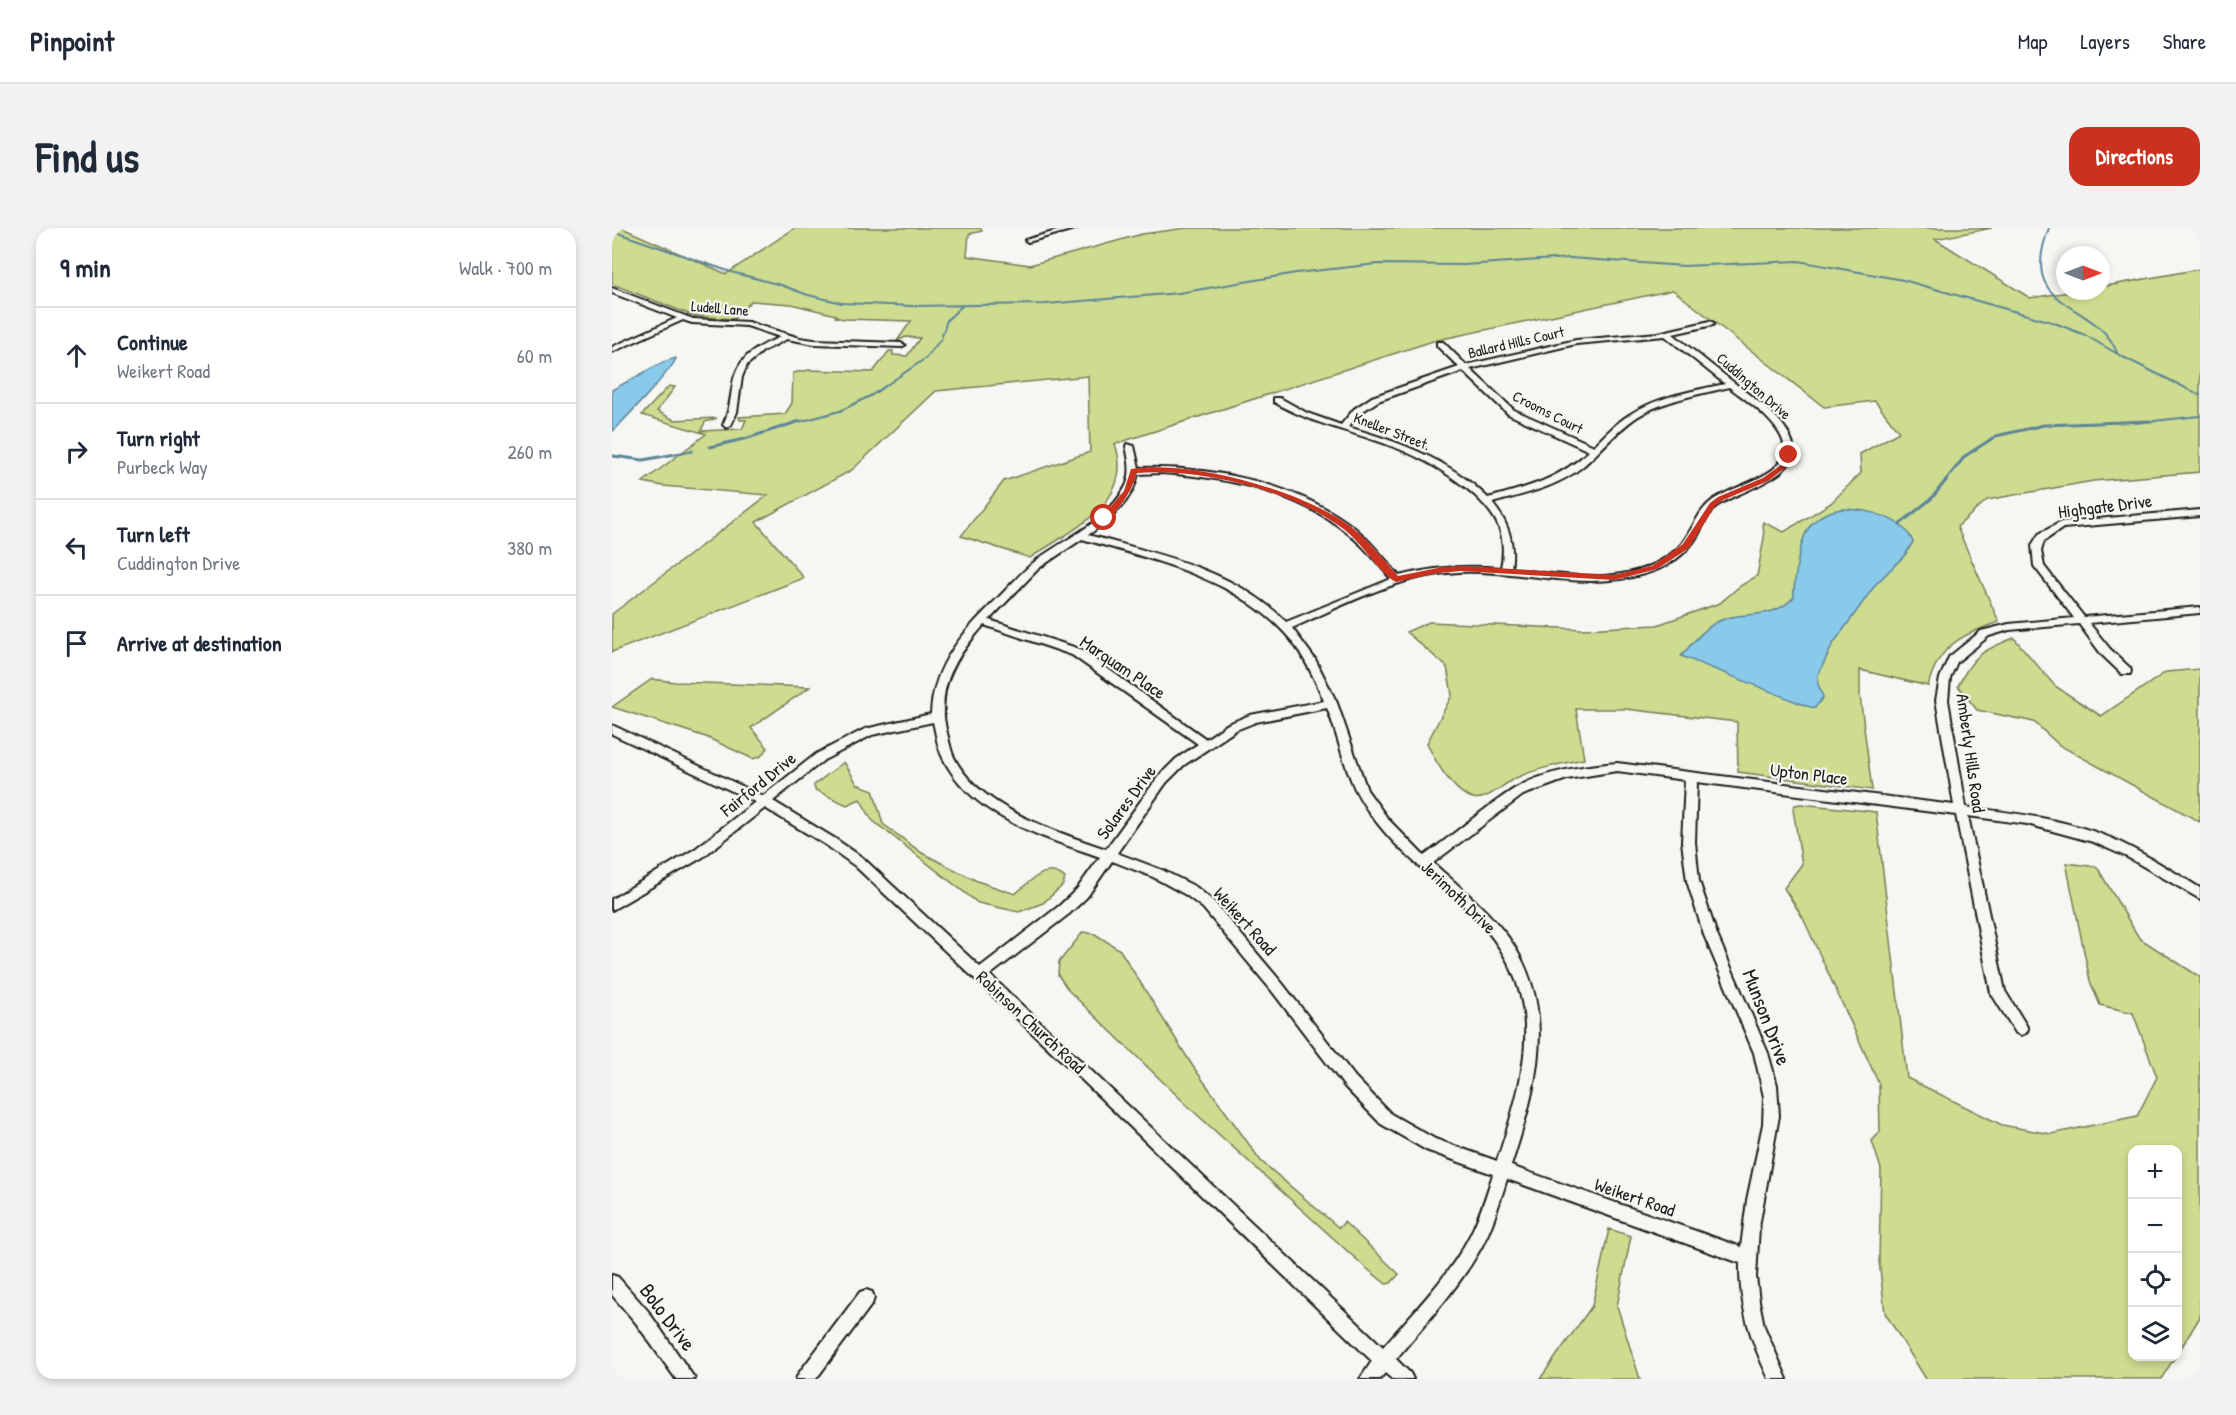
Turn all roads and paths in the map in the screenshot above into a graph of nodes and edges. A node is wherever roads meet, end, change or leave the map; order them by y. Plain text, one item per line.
1 (1037, 228) edge
2 (1076, 228) edge
3 (1045, 236) junction
4 (1028, 240) dead end
5 (612, 290) edge
6 (682, 318) junction
7 (1710, 323) dead end
8 (1667, 333) junction
9 (787, 336) junction
10 (1440, 344) dead end
11 (901, 345) dead end
12 (612, 350) edge
13 (1463, 368) junction
14 (1730, 385) junction
15 (1276, 400) dead end
16 (727, 425) dead end
17 (1343, 427) junction
18 (1130, 446) dead end
19 (1595, 450) junction
20 (1134, 471) junction
21 (1488, 501) junction
22 (2200, 513) edge
23 (1081, 536) junction
24 (1506, 570) junction
25 (1396, 579) junction
26 (2200, 610) edge
27 (2080, 620) junction
28 (981, 621) junction
29 (1285, 627) junction
30 (2126, 671) dead end
31 (1331, 703) junction
32 (937, 717) junction
33 (612, 729) edge
34 (1205, 744) junction
35 (1691, 777) junction
36 (764, 800) junction
37 (1960, 811) junction
38 (1108, 857) junction
39 (1424, 863) junction
40 (2200, 894) edge
41 (612, 905) edge
42 (981, 974) junction
43 (2021, 1029) dead end
44 (1502, 1170) junction
45 (1747, 1257) junction
46 (612, 1283) edge
47 (866, 1298) dead end
48 (1384, 1359) junction
49 (686, 1379) edge
50 (805, 1379) edge
51 (1369, 1379) edge
52 (1404, 1379) edge
53 (1778, 1379) edge

1 - 3 street
2 - 3 street
3 - 4 street
5 - 6 street, Ludell Lane
6 - 9 street, Ludell Lane
6 - 12 street
7 - 8 street, Ballard Hills Court
8 - 13 street, Ballard Hills Court
8 - 14 street, Cuddington Drive
9 - 11 street, Ludell Lane
9 - 16 street
10 - 13 street, Crooms Court
13 - 17 street, Ballard Hills Court
13 - 19 street, Crooms Court
14 - 19 street
14 - 24 street, Cuddington Drive
15 - 17 street, Kneller Street.
17 - 21 street, Kneller Street.
18 - 20 street
19 - 21 street
20 - 23 street, Weikert Road
20 - 25 street
21 - 24 street, Kneller Street.
22 - 27 street, Highgate Drive
23 - 28 street, Weikert Road
23 - 29 street, Jerimoth Drive
24 - 25 street, Cuddington Drive
25 - 29 street, Cuddington Drive
26 - 27 street, Amberly Hills Road
27 - 30 street, Highgate Drive
27 - 37 street, Amberly Hills Road
28 - 32 street, Weikert Road
28 - 34 street, Marquam Place
29 - 31 street, Jerimoth Drive
31 - 34 street, Solares Drive
31 - 39 street, Jerimoth Drive
32 - 36 street, Fairford Drive
32 - 38 street, Weikert Road
33 - 36 street, Robinson Church Road
34 - 38 street, Solares Drive
35 - 37 street, Upton Place
35 - 39 street, Upton Place
35 - 45 street, Munson Drive
36 - 41 street, Fairford Drive
36 - 42 street, Robinson Church Road
37 - 40 street, Upton Place
37 - 43 street, Amberly Hills Road
38 - 42 street, Solares Drive
38 - 44 street, Weikert Road
39 - 44 street, Jerimoth Drive
42 - 48 street, Robinson Church Road
44 - 45 street, Weikert Road
44 - 48 street, Jerimoth Drive
45 - 53 street, Munson Drive
46 - 49 street, Bolo Drive
47 - 50 street
48 - 51 street, Jerimoth Drive
48 - 52 street, Robinson Church Road

